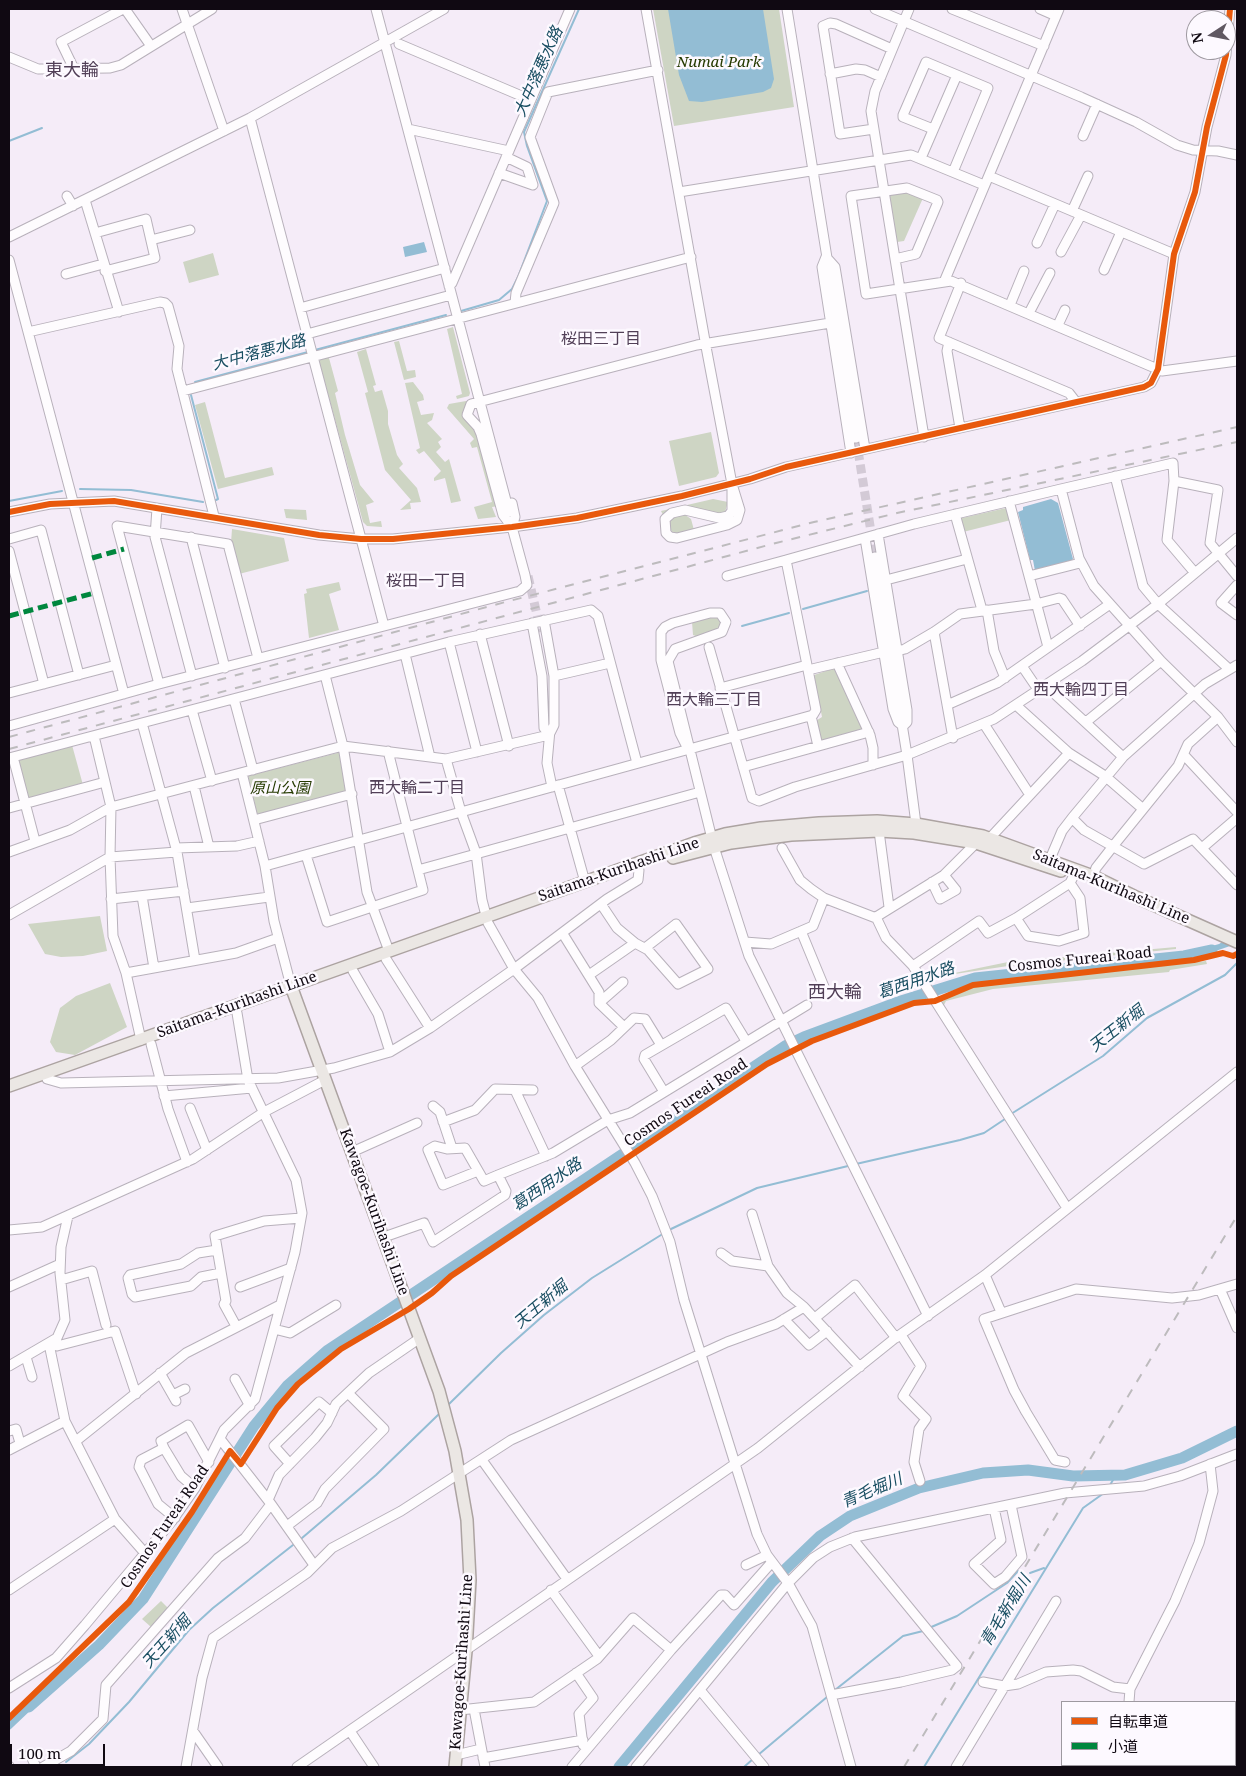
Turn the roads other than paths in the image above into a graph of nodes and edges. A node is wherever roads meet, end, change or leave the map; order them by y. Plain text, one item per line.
1 (124, 9) edge
2 (182, 9) edge
3 (212, 9) edge
4 (376, 9) edge
5 (444, 9) edge
6 (570, 9) edge
7 (646, 9) edge
8 (787, 9) edge
9 (875, 9) edge
10 (910, 9) edge
11 (952, 9) edge
12 (1040, 9) edge
13 (1230, 9) edge
14 (1058, 12) edge
15 (904, 21) junction
16 (187, 24) junction
17 (385, 42) junction
18 (400, 44) dead end
19 (152, 46) junction
20 (1044, 46) junction
21 (892, 49) junction
22 (9, 57) edge
23 (74, 69) junction
24 (658, 70) junction
25 (830, 74) junction
26 (957, 75) junction
27 (1032, 76) junction
28 (880, 77) junction
29 (531, 100) junction
30 (1097, 104) junction
31 (250, 118) junction
32 (408, 129) junction
33 (874, 129) junction
34 (933, 129) junction
35 (224, 131) junction
36 (1084, 136) dead end
37 (1203, 150) junction
38 (508, 154) junction
39 (1237, 155) edge
40 (921, 158) junction
41 (879, 160) junction
42 (813, 171) junction
43 (953, 172) junction
44 (499, 173) junction
45 (989, 176) junction
46 (1088, 176) dead end
47 (984, 185) junction
48 (884, 191) junction
49 (679, 192) junction
50 (67, 196) dead end
51 (85, 200) junction
52 (1055, 204) junction
53 (73, 206) junction
54 (1077, 213) junction
55 (190, 230) dead end
56 (95, 232) junction
57 (1121, 232) junction
58 (9, 237) edge
59 (151, 240) junction
60 (1037, 243) dead end
61 (1061, 252) dead end
62 (1174, 254) junction
63 (691, 257) junction
64 (826, 257) junction
65 (895, 259) junction
66 (9, 260) edge
67 (104, 268) junction
68 (445, 268) junction
69 (1104, 270) dead end
70 (1024, 271) dead end
71 (1050, 273) dead end
72 (66, 274) dead end
73 (944, 282) junction
74 (961, 284) junction
75 (900, 290) junction
76 (450, 291) junction
77 (515, 303) junction
78 (1010, 305) junction
79 (300, 308) junction
80 (1065, 310) dead end
81 (119, 312) junction
82 (1029, 313) junction
83 (457, 318) junction
84 (830, 323) junction
85 (1058, 325) junction
86 (28, 332) junction
87 (307, 334) junction
88 (949, 342) junction
89 (706, 343) junction
90 (312, 353) junction
91 (1237, 361) edge
92 (1158, 369) junction
93 (182, 391) junction
94 (479, 402) junction
95 (1076, 402) junction
96 (960, 428) junction
97 (924, 437) junction
98 (856, 438) tunnel mouth
99 (865, 450) junction
100 (851, 453) junction
101 (1116, 476) junction
102 (1174, 481) junction
103 (732, 484) junction
104 (1061, 489) junction
105 (73, 502) junction
106 (1010, 502) junction
107 (157, 508) junction
108 (9, 512) edge
109 (509, 512) dead end
110 (955, 514) junction
111 (214, 516) junction
112 (512, 527) junction
113 (154, 530) junction
114 (878, 534) junction
115 (191, 537) junction
116 (865, 538) junction
117 (1237, 538) edge
118 (9, 539) edge
119 (361, 539) junction
120 (9, 551) edge
121 (1218, 554) junction
122 (875, 557) tunnel mouth
123 (967, 559) junction
124 (786, 560) junction
125 (1080, 563) junction
126 (1195, 573) junction
127 (727, 576) dead end
128 (1029, 576) junction
129 (1237, 576) edge
130 (886, 580) junction
131 (1237, 585) edge
132 (1036, 604) junction
133 (1110, 604) junction
134 (1158, 604) junction
135 (984, 610) junction
136 (1237, 614) edge
137 (544, 620) junction
138 (532, 623) junction
139 (384, 626) junction
140 (1080, 626) junction
141 (1129, 626) junction
142 (541, 632) tunnel mouth
143 (934, 632) junction
144 (480, 634) junction
145 (449, 642) junction
146 (709, 646) dead end
147 (1048, 647) junction
148 (897, 650) junction
149 (884, 652) junction
150 (405, 654) junction
151 (258, 658) junction
152 (1161, 661) junction
153 (610, 663) junction
154 (837, 663) junction
155 (116, 665) junction
156 (1022, 666) junction
157 (807, 667) junction
158 (1233, 667) edge
159 (225, 668) junction
160 (78, 675) junction
161 (325, 675) junction
162 (192, 676) junction
163 (554, 676) junction
164 (1005, 678) junction
165 (44, 684) junction
166 (159, 684) junction
167 (720, 688) junction
168 (1043, 688) junction
169 (9, 693) edge
170 (124, 694) junction
171 (1194, 694) junction
172 (234, 699) junction
173 (947, 705) junction
174 (1016, 706) junction
175 (192, 710) junction
176 (811, 716) junction
177 (1218, 717) junction
178 (1086, 722) junction
179 (142, 723) junction
180 (984, 724) junction
181 (9, 726) edge
182 (902, 726) junction
183 (869, 732) junction
184 (549, 735) junction
185 (94, 736) junction
186 (734, 736) junction
187 (953, 738) junction
188 (1237, 741) edge
189 (343, 746) junction
190 (509, 746) junction
191 (818, 746) junction
192 (688, 749) junction
193 (388, 750) junction
194 (477, 752) junction
195 (1069, 753) junction
196 (1184, 755) junction
197 (907, 756) junction
198 (430, 757) junction
199 (1123, 757) junction
200 (11, 758) edge
201 (446, 759) junction
202 (637, 763) junction
203 (873, 766) junction
204 (743, 767) junction
205 (253, 770) junction
206 (242, 773) junction
207 (1105, 776) junction
208 (212, 781) junction
209 (105, 782) junction
210 (194, 786) junction
211 (555, 786) junction
212 (700, 792) junction
213 (161, 794) junction
214 (352, 794) junction
215 (1030, 795) junction
216 (25, 803) junction
217 (111, 807) junction
218 (9, 808) edge
219 (1143, 808) junction
220 (461, 812) junction
221 (1237, 812) edge
222 (1072, 818) junction
223 (254, 820) junction
224 (1236, 822) edge
225 (407, 827) junction
226 (570, 828) junction
227 (915, 828) junction
228 (879, 831) junction
229 (990, 838) junction
230 (359, 840) junction
231 (35, 841) junction
232 (259, 841) junction
233 (712, 842) junction
234 (976, 843) junction
235 (1114, 845) junction
236 (209, 847) junction
237 (782, 848) dead end
238 (1202, 848) junction
239 (176, 850) junction
240 (9, 852) edge
241 (476, 854) junction
242 (306, 855) junction
243 (110, 857) junction
244 (1050, 860) junction
245 (265, 866) junction
246 (418, 870) junction
247 (639, 870) junction
248 (944, 875) junction
249 (1093, 876) junction
250 (1072, 879) junction
251 (585, 882) junction
252 (932, 882) junction
253 (1237, 886) edge
254 (184, 891) junction
255 (142, 896) junction
256 (269, 897) junction
257 (824, 898) junction
258 (111, 899) junction
259 (601, 904) junction
260 (373, 906) junction
261 (889, 907) junction
262 (186, 908) junction
263 (9, 915) edge
264 (876, 918) junction
265 (1016, 918) junction
266 (487, 920) junction
267 (801, 931) junction
268 (563, 934) junction
269 (1214, 935) junction
270 (278, 938) junction
271 (745, 942) junction
272 (1237, 942) edge
273 (635, 944) junction
274 (645, 948) junction
275 (1237, 950) edge
276 (388, 955) junction
277 (196, 960) junction
278 (913, 966) junction
279 (154, 968) junction
280 (514, 969) junction
281 (353, 971) junction
282 (126, 973) junction
283 (589, 975) junction
284 (623, 982) dead end
285 (293, 989) junction
286 (826, 994) dead end
287 (599, 1003) junction
288 (807, 1004) dead end
289 (237, 1013) junction
290 (779, 1020) junction
291 (624, 1027) junction
292 (430, 1028) junction
293 (746, 1041) junction
294 (146, 1042) junction
295 (661, 1045) junction
296 (390, 1052) junction
297 (576, 1066) junction
298 (1237, 1072) edge
299 (323, 1075) junction
300 (47, 1079) junction
301 (160, 1081) junction
302 (250, 1084) junction
303 (9, 1086) edge
304 (515, 1090) junction
305 (533, 1090) dead end
306 (664, 1092) junction
307 (9, 1093) edge
308 (164, 1096) junction
309 (433, 1106) dead end
310 (190, 1108) dead end
311 (264, 1112) junction
312 (608, 1120) junction
313 (443, 1122) junction
314 (417, 1123) dead end
315 (452, 1148) junction
316 (207, 1150) junction
317 (352, 1152) junction
318 (546, 1156) junction
319 (187, 1162) junction
320 (478, 1171) junction
321 (498, 1175) junction
322 (1067, 1208) junction
323 (752, 1214) dead end
324 (68, 1216) junction
325 (301, 1218) junction
326 (9, 1230) edge
327 (384, 1237) junction
328 (217, 1250) junction
329 (721, 1253) dead end
330 (60, 1264) junction
331 (768, 1266) junction
332 (291, 1268) junction
333 (221, 1274) junction
334 (984, 1275) junction
335 (61, 1280) junction
336 (1237, 1284) edge
337 (9, 1287) edge
338 (240, 1287) dead end
339 (1220, 1289) junction
340 (280, 1305) junction
341 (336, 1305) dead end
342 (804, 1307) junction
343 (1001, 1312) junction
344 (928, 1316) junction
345 (784, 1318) junction
346 (815, 1318) junction
347 (106, 1326) dead end
348 (236, 1326) junction
349 (1237, 1328) edge
350 (274, 1329) junction
351 (827, 1331) junction
352 (899, 1336) junction
353 (420, 1338) junction
354 (49, 1344) junction
355 (701, 1354) junction
356 (26, 1357) junction
357 (9, 1366) edge
358 (860, 1367) junction
359 (160, 1373) junction
360 (32, 1377) dead end
361 (235, 1380) dead end
362 (186, 1389) dead end
363 (348, 1393) junction
364 (136, 1394) junction
365 (250, 1406) junction
366 (332, 1413) junction
367 (65, 1421) junction
368 (9, 1431) edge
369 (221, 1440) junction
370 (76, 1441) junction
371 (20, 1443) junction
372 (164, 1448) junction
373 (9, 1450) edge
374 (1237, 1454) edge
375 (482, 1460) junction
376 (209, 1462) junction
377 (1065, 1462) dead end
378 (290, 1464) junction
379 (735, 1464) junction
380 (1210, 1464) junction
381 (460, 1474) junction
382 (920, 1481) dead end
383 (195, 1488) junction
384 (270, 1502) junction
385 (1011, 1505) junction
386 (994, 1508) junction
387 (174, 1518) junction
388 (115, 1519) junction
389 (287, 1526) junction
390 (852, 1538) junction
391 (144, 1552) junction
392 (771, 1562) junction
393 (314, 1565) junction
394 (746, 1565) dead end
395 (567, 1579) junction
396 (787, 1581) junction
397 (9, 1590) edge
398 (551, 1590) junction
399 (1056, 1601) dead end
400 (671, 1650) junction
401 (466, 1651) junction
402 (599, 1656) junction
403 (576, 1673) junction
404 (983, 1682) dead end
405 (1004, 1686) junction
406 (9, 1688) edge
407 (1130, 1689) junction
408 (700, 1690) junction
409 (831, 1695) junction
410 (1129, 1701) edge
411 (474, 1709) junction
412 (460, 1710) junction
413 (193, 1731) junction
414 (350, 1731) junction
415 (583, 1740) junction
416 (584, 1752) junction
417 (30, 1754) dead end
418 (456, 1755) junction
419 (483, 1758) edge
420 (60, 1763) edge
421 (36, 1767) edge
422 (43, 1767) edge
423 (186, 1767) edge
424 (218, 1767) edge
425 (297, 1767) edge
426 (374, 1767) edge
427 (454, 1767) edge
428 (572, 1767) edge
429 (636, 1767) edge
430 (764, 1767) edge
431 (851, 1767) edge
432 (956, 1767) edge

1 - 19 street
1 - 23 street
2 - 16 street
3 - 16 street
4 - 17 street
5 - 17 street
6 - 29 street
7 - 24 street
8 - 42 street
9 - 15 street
10 - 15 street
11 - 20 street
12 - 14 street
13 - 37 street
14 - 20 street
15 - 21 street
15 - 27 street
16 - 19 street
16 - 35 street
17 - 31 street
17 - 32 street
18 - 29 street
19 - 23 street
20 - 27 street
21 - 25 street
21 - 28 street
22 - 23 street
24 - 49 street
24 - 77 street
25 - 28 street
25 - 33 street
26 - 34 street
26 - 34 street
26 - 43 street
27 - 30 street
27 - 45 street
28 - 33 street
29 - 38 street
30 - 36 street
30 - 37 street
31 - 35 street
31 - 79 street
32 - 38 street
32 - 68 street
33 - 41 street
34 - 40 street
35 - 51 street
37 - 39 street
37 - 62 street
38 - 44 street
38 - 44 street
40 - 41 street
40 - 43 street
41 - 42 street
41 - 48 street
42 - 49 street
42 - 64 street
43 - 47 street
44 - 76 street
45 - 47 street
45 - 52 street
46 - 54 street
47 - 73 street
48 - 65 street
48 - 65 street
48 - 75 street
49 - 63 street
50 - 53 street
51 - 53 street
51 - 56 street
52 - 54 street
52 - 60 street
53 - 58 street
54 - 57 street
54 - 61 street
55 - 59 street
56 - 59 street
56 - 67 street
57 - 62 street
57 - 69 street
59 - 67 street
62 - 92 street
63 - 77 street
63 - 89 street
64 - 84 street
64 - 98 street
64 - 99 street
65 - 75 street
66 - 86 street
67 - 72 street
67 - 81 street
68 - 76 street
68 - 79 street
70 - 78 street
71 - 82 street
73 - 74 street
73 - 75 street
74 - 78 street
74 - 88 street
75 - 97 street
76 - 83 street
76 - 87 street
77 - 83 street
78 - 82 street
79 - 87 street
80 - 85 street
81 - 86 street
81 - 93 street
82 - 85 street
83 - 90 street
83 - 94 street
84 - 89 street
84 - 100 street
85 - 92 street
86 - 105 street
87 - 90 street
88 - 95 street
88 - 96 street
89 - 94 street
89 - 103 street
90 - 93 street
90 - 119 street
91 - 92 street
92 - 95 street
93 - 111 street
94 - 109 street
94 - 112 street
94 - 112 street
95 - 96 street
96 - 97 street
97 - 99 street
99 - 100 street
100 - 103 street
101 - 102 street
101 - 104 street
101 - 134 street
102 - 121 street
102 - 126 street
103 - 103 street
103 - 112 street
104 - 106 street
104 - 125 street
105 - 107 street
105 - 108 street
105 - 155 street
106 - 110 street
106 - 128 street
107 - 111 street
107 - 113 street
110 - 114 street
110 - 123 street
111 - 119 street
112 - 119 street
112 - 139 street
113 - 115 street
113 - 162 street
113 - 166 street
114 - 116 street
114 - 130 street
115 - 151 street
115 - 159 street
116 - 124 street
116 - 149 street
117 - 121 street
118 - 160 street
119 - 139 street
120 - 165 street
121 - 126 street
121 - 129 street
122 - 182 street
123 - 130 street
123 - 135 street
124 - 127 street
124 - 157 street
125 - 128 street
125 - 133 street
126 - 134 street
128 - 132 street
130 - 148 street
131 - 136 street
132 - 135 street
132 - 140 street
132 - 147 street
133 - 140 street
133 - 141 street
134 - 141 street
134 - 158 street
135 - 143 street
135 - 164 street
137 - 138 street
137 - 153 street
137 - 163 street
138 - 144 street
138 - 184 street
139 - 151 street
140 - 147 street
141 - 152 street
141 - 168 street
142 - 184 street
143 - 148 street
143 - 173 street
144 - 145 street
144 - 190 street
145 - 150 street
145 - 194 street
146 - 167 street
147 - 156 street
148 - 182 street
149 - 154 street
149 - 182 street
150 - 161 street
150 - 198 street
151 - 159 street
152 - 171 street
152 - 178 street
153 - 163 street
153 - 202 street
154 - 157 street
154 - 183 street
155 - 160 street
155 - 170 street
156 - 164 street
156 - 168 street
157 - 167 street
157 - 176 street
158 - 171 street
159 - 162 street
160 - 165 street
161 - 172 street
161 - 189 street
162 - 166 street
163 - 184 street
164 - 173 street
165 - 169 street
166 - 170 street
167 - 186 street
168 - 174 street
168 - 178 street
170 - 181 street
171 - 177 street
171 - 199 street
172 - 175 street
172 - 205 street
173 - 187 street
174 - 180 street
174 - 195 street
175 - 179 street
175 - 208 street
176 - 186 street
176 - 191 street
177 - 188 street
177 - 196 street
178 - 199 street
179 - 185 street
179 - 213 street
180 - 187 street
180 - 215 street
182 - 197 street
183 - 191 street
183 - 203 street
184 - 190 street
184 - 211 street
185 - 200 street
185 - 209 street
186 - 192 street
186 - 204 street
187 - 197 street
189 - 193 street
189 - 205 street
189 - 214 street
190 - 194 street
191 - 204 street
192 - 192 street
192 - 202 street
192 - 212 street
193 - 198 street
193 - 225 street
194 - 201 street
195 - 207 street
195 - 215 street
196 - 219 street
196 - 221 street
197 - 203 street
197 - 227 street
198 - 201 street
199 - 207 street
200 - 216 street
201 - 220 street
202 - 211 street
203 - 204 street
205 - 206 street
206 - 208 street
206 - 223 street
207 - 219 street
207 - 222 street
208 - 210 street
209 - 216 street
209 - 217 street
210 - 213 street
210 - 236 street
211 - 220 street
211 - 226 street
212 - 226 street
212 - 233 street
213 - 217 street
213 - 239 street
214 - 223 street
214 - 230 street
215 - 229 street
216 - 218 street
216 - 231 street
217 - 231 street
217 - 243 street
219 - 235 street
220 - 225 street
220 - 241 street
222 - 235 street
222 - 244 street
223 - 232 street
224 - 238 street
225 - 230 street
225 - 246 street
226 - 241 street
226 - 251 street
227 - 228 main road, Saitama-Kurihashi Line
227 - 229 main road, Saitama-Kurihashi Line
227 - 233 main road, Saitama-Kurihashi Line
227 - 234 main road, Saitama-Kurihashi Line
228 - 233 main road, Saitama-Kurihashi Line
228 - 261 street
229 - 244 main road, Saitama-Kurihashi Line
230 - 242 street
230 - 260 street
231 - 240 street
232 - 236 street
232 - 245 street
233 - 247 main road, Saitama-Kurihashi Line
233 - 251 main road, Saitama-Kurihashi Line
233 - 271 street
234 - 248 street
234 - 250 main road, Saitama-Kurihashi Line
235 - 238 street
235 - 249 street
236 - 239 street
237 - 257 street
238 - 253 street
239 - 243 street
239 - 254 street
241 - 246 street
241 - 266 street
242 - 245 street
242 - 260 street
243 - 258 street
243 - 263 street
244 - 249 main road, Saitama-Kurihashi Line
245 - 256 street
246 - 260 street
247 - 259 street
247 - 266 main road, Saitama-Kurihashi Line
248 - 252 street
248 - 252 street
249 - 269 main road, Saitama-Kurihashi Line
250 - 265 street
250 - 265 street
250 - 269 main road, Saitama-Kurihashi Line
251 - 266 main road, Saitama-Kurihashi Line
252 - 261 street
254 - 255 street
254 - 262 street
255 - 258 street
255 - 279 street
256 - 262 street
256 - 270 street
257 - 264 street
257 - 267 street
258 - 282 street
259 - 268 street
259 - 273 street
260 - 276 street
261 - 264 street
262 - 277 street
264 - 278 street
265 - 278 street
266 - 276 main road, Saitama-Kurihashi Line
266 - 280 street
267 - 271 street
267 - 286 street
268 - 280 street
268 - 283 street
269 - 272 main road, Saitama-Kurihashi Line
269 - 275 main road, Saitama-Kurihashi Line
270 - 277 street
270 - 285 street
271 - 290 street
273 - 274 street
273 - 283 street
274 - 274 street
276 - 281 main road, Saitama-Kurihashi Line
276 - 285 main road, Saitama-Kurihashi Line
276 - 292 street
277 - 279 street
278 - 322 street
279 - 282 street
280 - 292 street
280 - 297 street
281 - 285 main road, Saitama-Kurihashi Line
281 - 296 street
282 - 294 street
283 - 287 street
284 - 287 street
285 - 289 main road, Saitama-Kurihashi Line
285 - 294 main road, Saitama-Kurihashi Line
285 - 299 main road, Kawagoe-Kurihashi Line
287 - 291 street
288 - 290 street
289 - 294 main road, Saitama-Kurihashi Line
289 - 302 street
290 - 293 street
290 - 344 street
291 - 295 street
291 - 297 street
292 - 296 street
293 - 295 street
293 - 306 street
294 - 300 main road, Saitama-Kurihashi Line
294 - 301 street
294 - 303 main road, Saitama-Kurihashi Line
295 - 306 street
296 - 299 street
297 - 312 street
298 - 322 street
299 - 302 street
299 - 311 street
299 - 317 main road, Kawagoe-Kurihashi Line
300 - 301 street
300 - 307 main road, Saitama-Kurihashi Line
301 - 302 street
301 - 308 street
302 - 308 street
302 - 311 street
304 - 305 street
304 - 313 street
304 - 318 street
306 - 312 street
308 - 319 street
309 - 313 street
310 - 316 street
311 - 316 street
311 - 325 street
312 - 318 street
312 - 355 street
313 - 315 street
314 - 317 street
315 - 320 street
315 - 320 street
316 - 319 street
317 - 327 main road, Kawagoe-Kurihashi Line
318 - 321 street
319 - 324 street
320 - 321 street
321 - 327 street
322 - 334 street
323 - 331 street
324 - 326 street
324 - 330 street
325 - 328 street
325 - 332 street
327 - 353 main road, Kawagoe-Kurihashi Line
328 - 333 street
328 - 333 street
329 - 331 street
330 - 335 street
330 - 337 street
331 - 342 street
332 - 338 street
332 - 340 street
333 - 348 street
334 - 343 street
334 - 344 street
335 - 347 street
335 - 354 street
336 - 339 street
339 - 343 street
339 - 349 street
340 - 348 street
340 - 350 street
341 - 350 street
342 - 345 street
342 - 346 street
343 - 377 street
344 - 352 street
345 - 351 street
345 - 355 street
346 - 351 street
346 - 352 street
348 - 359 street
350 - 365 street
351 - 358 street
352 - 358 street
352 - 382 street
353 - 363 street
353 - 381 main road, Kawagoe-Kurihashi Line
354 - 356 street
354 - 364 street
354 - 367 street
355 - 375 street
355 - 379 street
356 - 357 street
356 - 360 street
358 - 379 street
359 - 362 street
359 - 364 street
361 - 365 street
363 - 366 street
363 - 389 street
364 - 370 street
365 - 369 street
366 - 378 street
366 - 378 street
367 - 370 street
367 - 371 street
368 - 371 street
369 - 376 street
369 - 384 street
370 - 388 street
371 - 373 street
372 - 376 street
372 - 383 street
372 - 387 street
374 - 380 street
375 - 381 street
375 - 395 street
376 - 383 street
378 - 384 street
379 - 392 street
379 - 395 street
380 - 385 street
380 - 407 street
381 - 393 street
381 - 401 main road, Kawagoe-Kurihashi Line
383 - 387 street
384 - 389 street
384 - 420 street
385 - 386 street
385 - 386 street
386 - 390 street
387 - 391 street
388 - 391 street
388 - 397 street
389 - 393 street
390 - 396 street
390 - 409 street
391 - 406 street
392 - 394 street
392 - 396 street
392 - 400 street
393 - 413 street
395 - 398 street
396 - 408 street
396 - 409 street
398 - 401 street
398 - 402 street
399 - 405 street
400 - 402 street
400 - 416 street
401 - 412 main road, Kawagoe-Kurihashi Line
401 - 414 street
402 - 403 street
403 - 411 street
403 - 415 street
404 - 405 street
405 - 407 street
405 - 432 street
407 - 410 street
408 - 429 street
408 - 430 street
409 - 431 street
411 - 412 street
411 - 419 street
412 - 418 main road, Kawagoe-Kurihashi Line
413 - 423 street
413 - 424 street
414 - 425 street
414 - 426 street
415 - 416 street
415 - 419 street
416 - 428 street
417 - 421 street
418 - 419 street
418 - 427 main road, Kawagoe-Kurihashi Line
420 - 422 street

